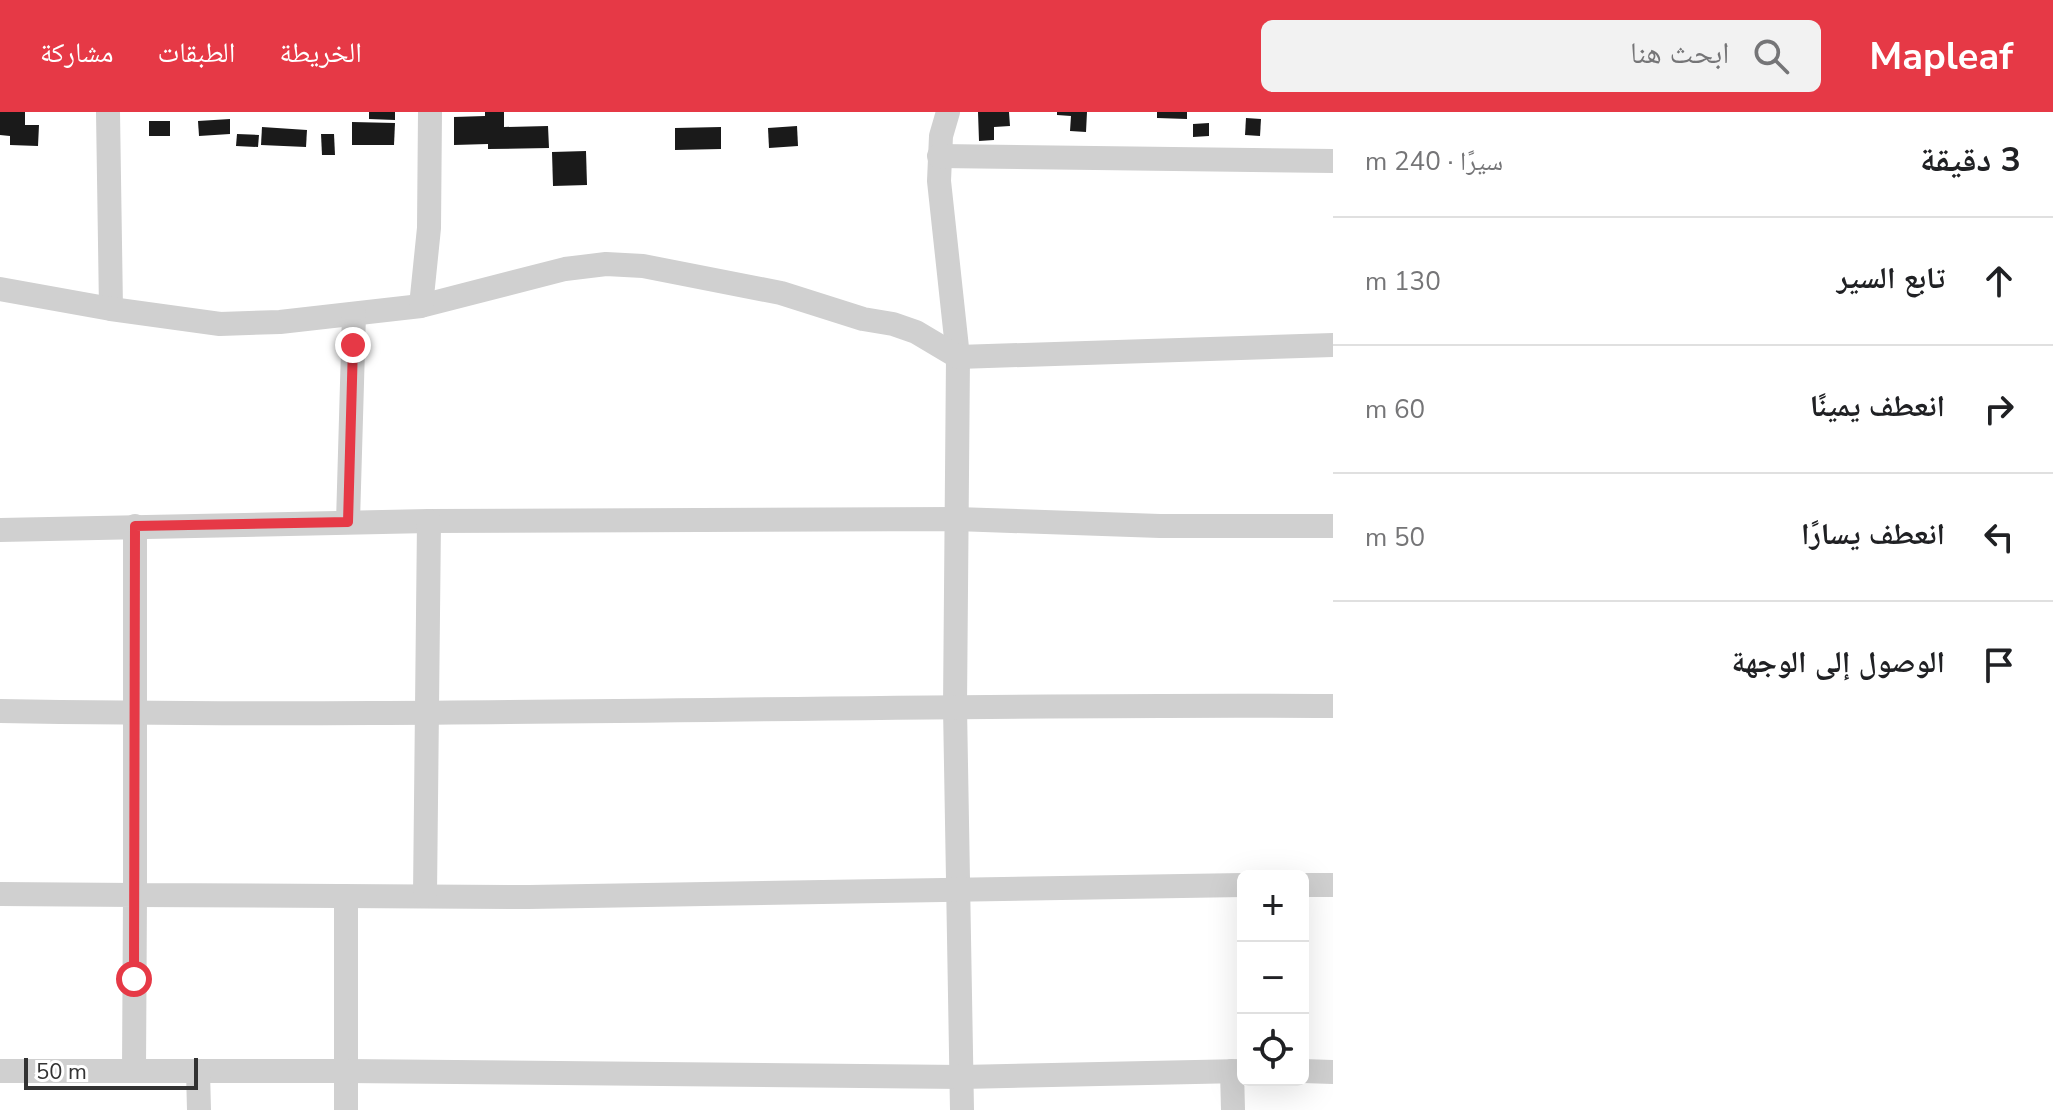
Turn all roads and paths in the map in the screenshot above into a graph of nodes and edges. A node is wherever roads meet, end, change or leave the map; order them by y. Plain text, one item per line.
1 (108, 112) edge
2 (430, 112) edge
3 (948, 112) edge
4 (939, 156) junction
5 (1333, 161) edge
6 (0, 289) edge
7 (421, 306) junction
8 (111, 309) junction
9 (354, 314) junction
10 (1333, 345) edge
11 (958, 357) junction
12 (956, 519) junction
13 (429, 521) junction
14 (348, 522) junction
15 (135, 526) junction
16 (1333, 526) edge
17 (0, 530) edge
18 (1333, 706) edge
19 (955, 707) junction
20 (0, 711) edge
21 (428, 711) junction
22 (134, 713) junction
23 (1237, 885) edge
24 (1309, 885) edge
25 (1333, 885) edge
26 (958, 889) junction
27 (0, 894) edge
28 (135, 895) junction
29 (425, 895) junction
30 (346, 896) junction
31 (0, 1071) edge
32 (134, 1071) junction
33 (198, 1071) junction
34 (346, 1071) junction
35 (1237, 1071) edge
36 (1309, 1071) edge
37 (1333, 1072) edge
38 (962, 1077) junction
39 (199, 1110) edge
40 (346, 1110) edge
41 (962, 1110) edge
42 (1233, 1110) edge

1 - 8 street
2 - 7 street
3 - 4 street
4 - 5 street
4 - 11 street
6 - 8 street
7 - 9 street
7 - 11 street
8 - 9 street
9 - 14 street
10 - 11 street
11 - 12 street
12 - 13 street
12 - 16 street
12 - 19 street
13 - 14 street
13 - 21 street
14 - 15 street
15 - 17 street
15 - 22 street
18 - 19 street
19 - 21 street
19 - 26 street
20 - 22 street
21 - 22 street
21 - 29 street
22 - 28 street
23 - 26 street
24 - 25 street
26 - 29 street
26 - 38 street
27 - 28 street
28 - 30 street
28 - 32 street
29 - 30 street
30 - 34 street
31 - 32 street
32 - 33 street
33 - 34 street
33 - 39 street
34 - 38 street
34 - 40 street
35 - 38 street
35 - 42 street
36 - 37 street
38 - 41 street

